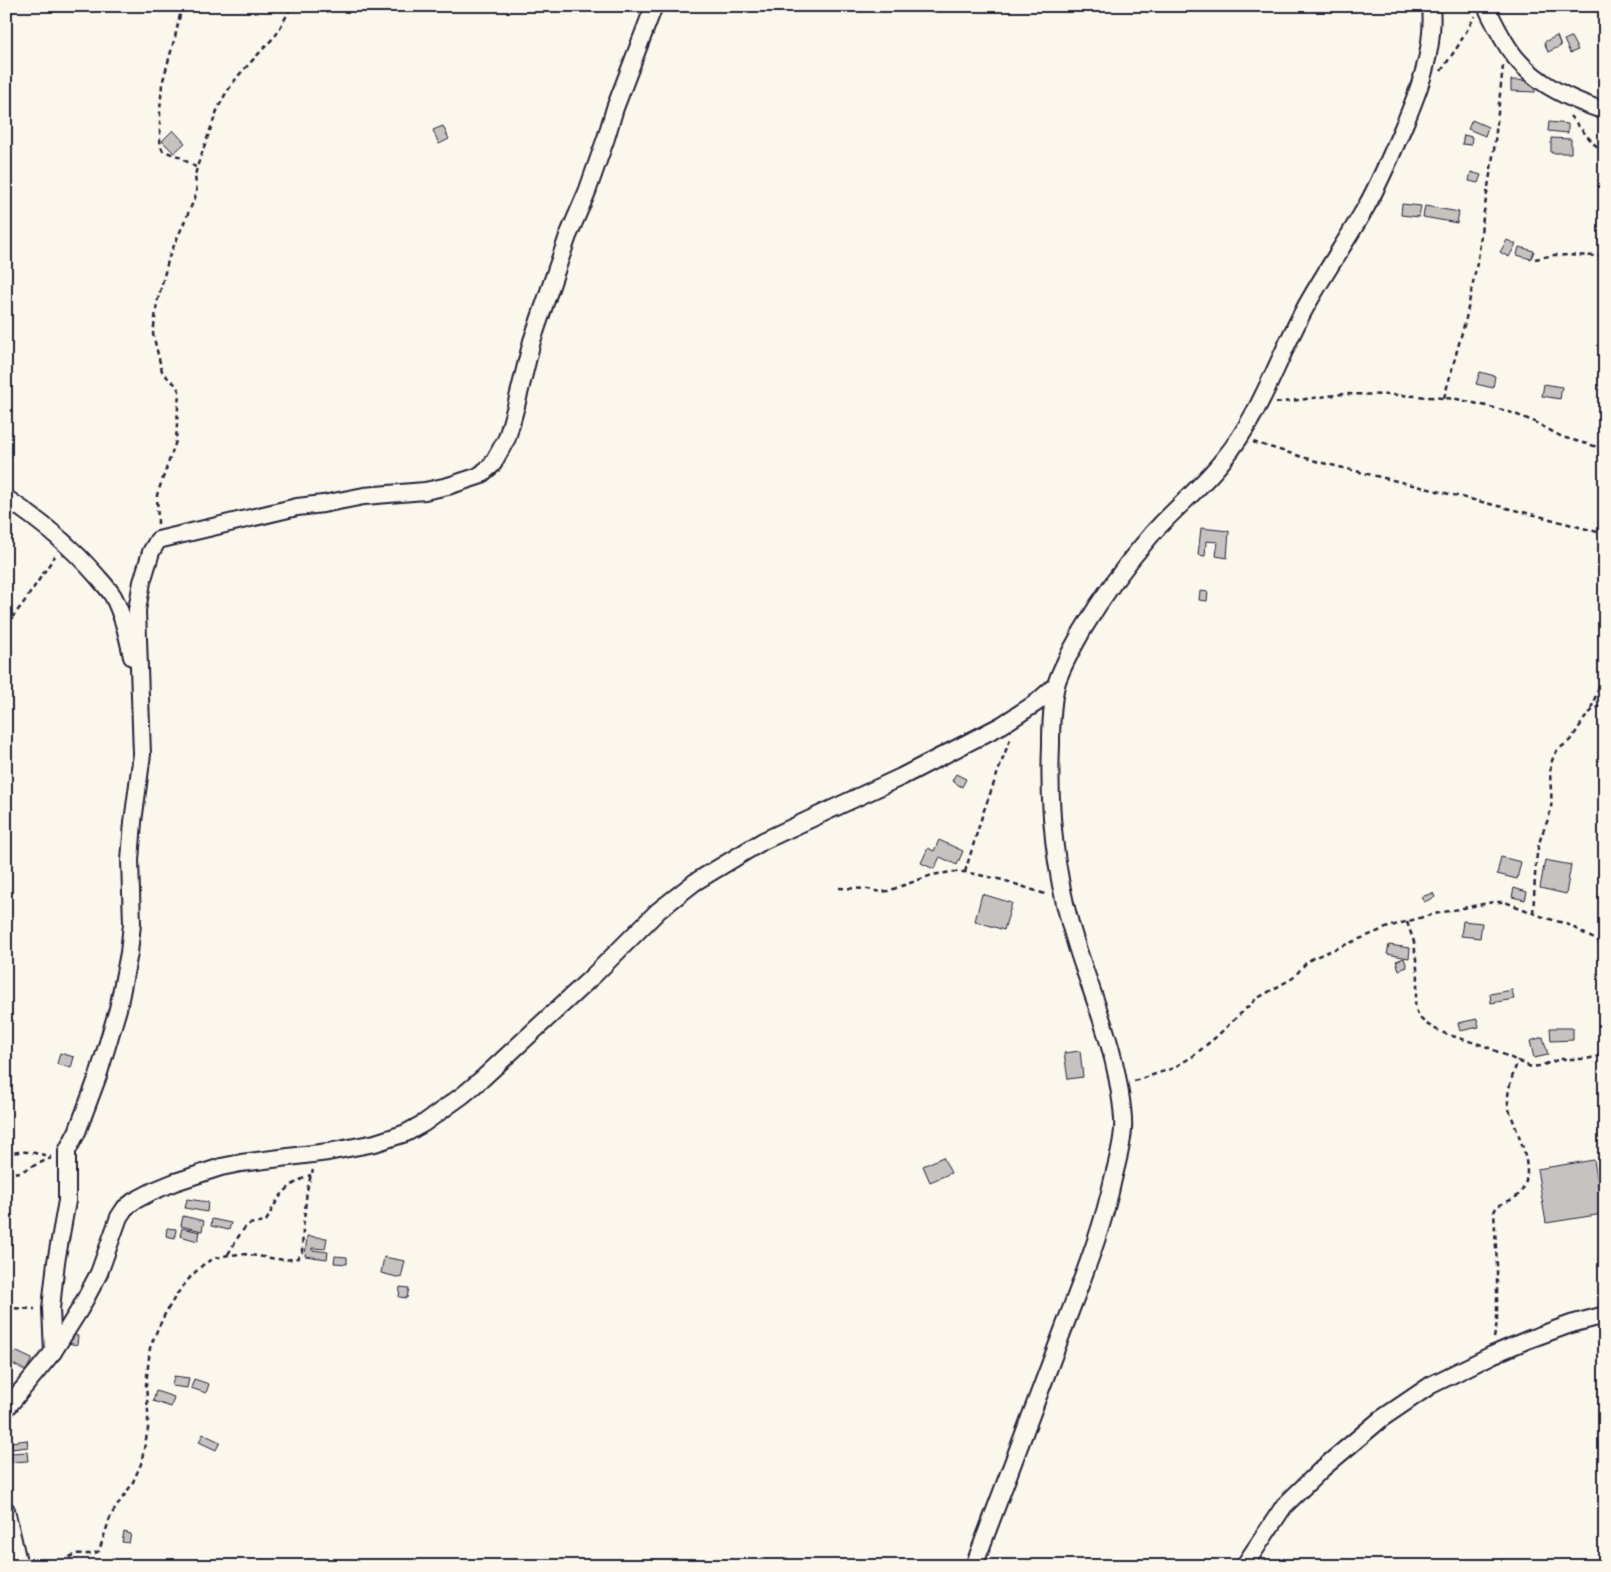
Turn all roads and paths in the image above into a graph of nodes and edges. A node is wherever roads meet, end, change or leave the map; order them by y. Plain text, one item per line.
1 (182, 6) edge
2 (292, 6) edge
3 (654, 6) edge
4 (1431, 6) edge
5 (1481, 10) edge
6 (1507, 45) junction
7 (1438, 74) dead end
8 (1605, 111) edge
9 (1568, 113) dead end
10 (1605, 152) edge
11 (196, 168) junction
12 (1605, 256) edge
13 (1535, 258) dead end
14 (1444, 398) junction
15 (1257, 407) junction
16 (1240, 438) junction
17 (1605, 449) edge
18 (6, 498) edge
19 (1605, 534) edge
20 (158, 540) junction
21 (63, 542) junction
22 (6, 625) edge
23 (1605, 657) edge
24 (1056, 684) junction
25 (1605, 704) edge
26 (141, 706) junction
27 (1591, 710) junction
28 (1017, 716) junction
29 (965, 872) junction
30 (839, 888) dead end
31 (1064, 901) junction
32 (1533, 913) junction
33 (1407, 922) junction
34 (1605, 945) edge
35 (1605, 1054) edge
36 (1518, 1060) junction
37 (1118, 1086) junction
38 (328, 1152) junction
39 (6, 1156) edge
40 (6, 1174) edge
41 (310, 1175) junction
42 (228, 1255) junction
43 (6, 1308) edge
44 (51, 1309) junction
45 (1605, 1315) edge
46 (52, 1352) junction
47 (1492, 1355) junction
48 (6, 1409) edge
49 (6, 1510) edge
50 (19, 1566) edge
51 (65, 1566) edge
52 (974, 1566) edge
53 (1244, 1566) edge

1 - 11 path
2 - 11 path
3 - 20 street
4 - 15 street
5 - 6 street
5 - 7 path
6 - 8 street
6 - 14 path
9 - 10 path
11 - 20 path
12 - 13 path
14 - 15 path
14 - 17 path
15 - 16 street
16 - 19 path
16 - 24 street
18 - 21 street
20 - 26 street
21 - 22 path
21 - 26 street
23 - 27 path
24 - 28 street
24 - 31 street
25 - 27 path
26 - 44 street
27 - 32 path
28 - 29 path
28 - 38 street
29 - 30 path
29 - 31 path
31 - 37 street
32 - 33 path
32 - 34 path
33 - 36 path
33 - 37 path
35 - 36 path
36 - 47 path
37 - 52 street
38 - 41 path
38 - 46 street
39 - 40 path
41 - 42 path
41 - 42 path
42 - 51 path
43 - 44 path
44 - 46 street
45 - 47 street
46 - 48 street
47 - 53 street
49 - 50 street

